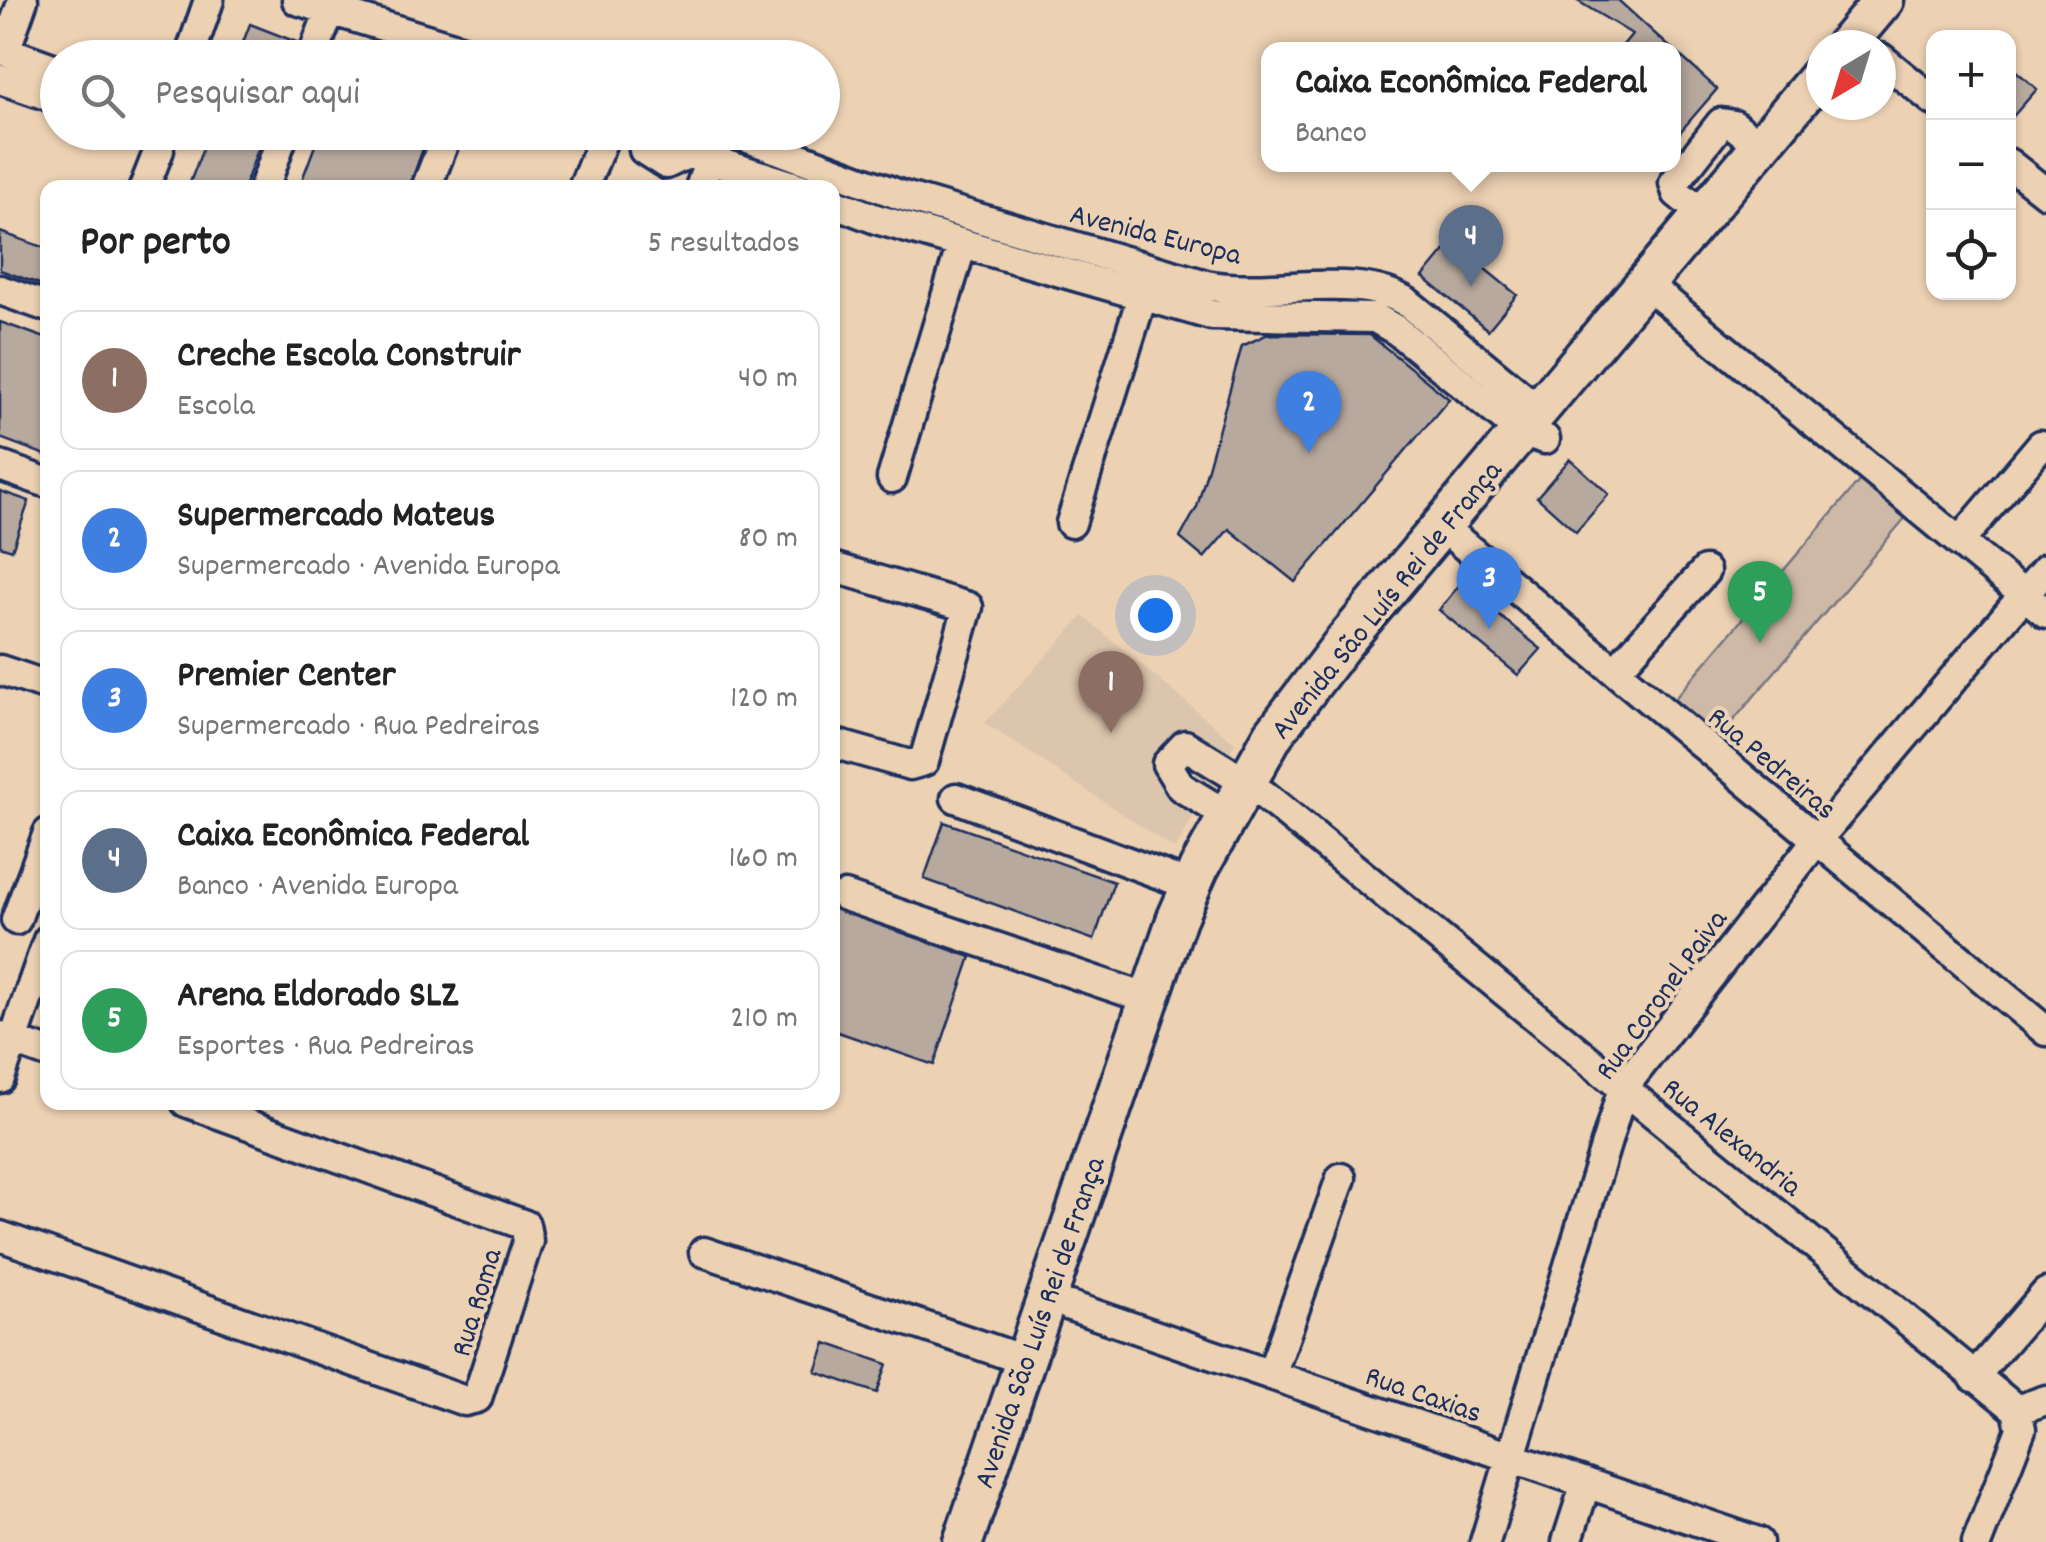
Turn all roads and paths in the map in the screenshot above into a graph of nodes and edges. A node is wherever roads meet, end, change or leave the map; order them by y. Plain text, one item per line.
1 (23, 0) edge
2 (209, 0) edge
3 (297, 0) edge
4 (1884, 0) edge
5 (1912, 0) edge
6 (330, 10) junction
7 (1859, 30) edge
8 (1887, 30) edge
9 (195, 40) edge
10 (319, 40) edge
11 (429, 40) edge
12 (3, 50) edge
13 (40, 63) edge
14 (1896, 70) edge
15 (0, 79) edge
16 (1806, 92) edge
17 (40, 93) edge
18 (1926, 95) edge
19 (1811, 120) edge
20 (159, 150) edge
21 (278, 150) edge
22 (441, 150) edge
23 (599, 150) edge
24 (652, 150) edge
25 (692, 150) edge
26 (697, 150) edge
27 (703, 150) edge
28 (780, 150) edge
29 (2016, 169) edge
30 (147, 180) edge
31 (267, 180) edge
32 (429, 180) edge
33 (586, 180) edge
34 (699, 180) edge
35 (761, 180) edge
36 (2046, 193) edge
37 (840, 205) edge
38 (962, 244) junction
39 (0, 290) edge
40 (1142, 296) junction
41 (1663, 298) junction
42 (1319, 302) junction
43 (40, 305) edge
44 (1536, 425) junction
45 (2041, 444) dead end
46 (0, 466) edge
47 (892, 478) dead end
48 (40, 480) edge
49 (1070, 523) dead end
50 (1966, 534) junction
51 (1459, 540) junction
52 (840, 569) edge
53 (1705, 570) dead end
54 (2046, 570) edge
55 (2035, 604) edge
56 (1622, 664) junction
57 (0, 670) edge
58 (40, 683) edge
59 (840, 745) edge
60 (1245, 797) junction
61 (956, 798) dead end
62 (1816, 841) junction
63 (40, 850) edge
64 (1192, 886) junction
65 (844, 896) dead end
66 (8, 913) edge
67 (40, 931) edge
68 (40, 955) edge
69 (1149, 999) junction
70 (2046, 1031) edge
71 (6, 1038) edge
72 (40, 1050) edge
73 (0, 1078) edge
74 (1623, 1088) junction
75 (208, 1110) edge
76 (1341, 1178) dead end
77 (0, 1236) edge
78 (704, 1252) dead end
79 (2046, 1293) edge
80 (1070, 1306) junction
81 (1024, 1360) junction
82 (1274, 1367) junction
83 (1974, 1377) junction
84 (2046, 1400) edge
85 (2017, 1410) junction
86 (1513, 1458) junction
87 (1586, 1483) junction
88 (963, 1542) edge
89 (988, 1542) edge
90 (1484, 1542) edge
91 (1567, 1542) edge
92 (1758, 1542) edge
93 (1977, 1542) edge

1 - 12 street
2 - 9 street
3 - 6 street
4 - 7 main road
5 - 8 main road
6 - 10 street
6 - 11 street
12 - 13 street
14 - 18 street
15 - 17 street
16 - 44 main road, Avenida São Luís Rei de França
19 - 41 main road, Avenida São Luís Rei de França
20 - 30 street
21 - 31 street
22 - 32 street
23 - 33 street
24 - 25 street
26 - 34 street
27 - 35 street
28 - 42 street, Avenida Europa
29 - 36 street
37 - 38 street, Avenida Europa
38 - 40 street, Avenida Europa
38 - 47 street
39 - 43 street
40 - 42 street, Avenida Europa
40 - 49 street
41 - 44 main road, Avenida São Luís Rei de França
41 - 50 street
42 - 44 street, Avenida Europa
44 - 51 main road, Avenida São Luís Rei de França
44 - 60 main road, Avenida São Luís Rei de França
45 - 50 street
46 - 48 street
50 - 55 street
51 - 56 street, Rua Pedreiras
51 - 60 main road, Avenida São Luís Rei de França
52 - 59 street
53 - 56 street
54 - 55 street, Rua Coronel Paiva
55 - 62 street, Rua Coronel Paiva
56 - 62 street, Rua Pedreiras
57 - 58 street
60 - 64 main road, Avenida São Luís Rei de França
60 - 74 street, Rua Alexandria
60 - 80 main road, Avenida São Luís Rei de França
61 - 64 street
62 - 70 street, Rua Pedreiras
62 - 74 street, Rua Coronel Paiva
63 - 66 street
64 - 69 main road, Avenida São Luís Rei de França
65 - 69 street
66 - 67 street
68 - 71 street
69 - 81 main road, Avenida São Luís Rei de França
71 - 72 street
71 - 73 street
74 - 83 street, Rua Alexandria
74 - 86 street, Rua Coronel Paiva
75 - 77 street, Rua Roma
76 - 82 street
78 - 81 street
79 - 83 street
80 - 82 street, Rua Caxias
80 - 89 main road, Avenida São Luís Rei de França
81 - 88 main road, Avenida São Luís Rei de França
82 - 86 street, Rua Caxias
83 - 85 street, Rua Alexandria
84 - 85 street
85 - 93 street
86 - 87 street, Rua Caxias
86 - 90 street, Rua Coronel Paiva
87 - 91 street
87 - 92 street, Rua Caxias

